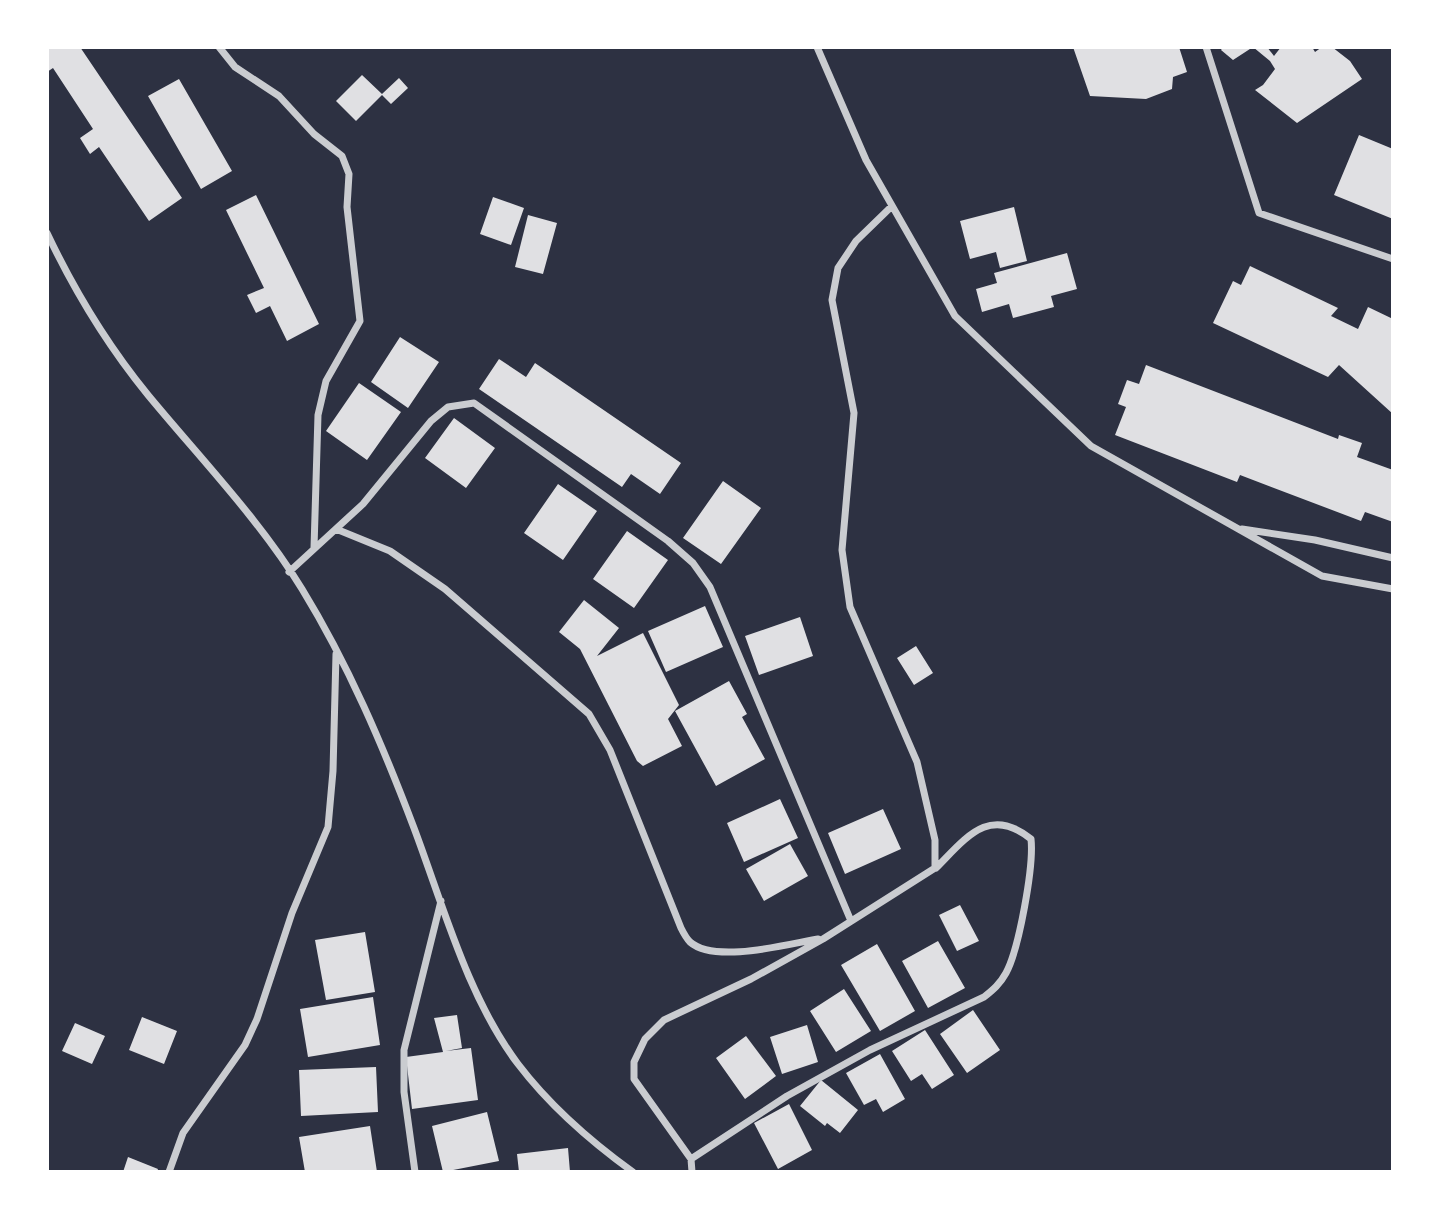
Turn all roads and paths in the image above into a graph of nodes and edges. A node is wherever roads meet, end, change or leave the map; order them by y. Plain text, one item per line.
1 (219, 47) edge
2 (817, 47) edge
3 (1206, 47) edge
4 (892, 206) junction
5 (47, 233) edge
6 (1393, 258) edge
7 (1238, 528) junction
8 (336, 529) junction
9 (314, 548) junction
10 (1393, 558) edge
11 (289, 572) junction
12 (1393, 589) edge
13 (336, 654) junction
14 (935, 868) junction
15 (441, 901) junction
16 (850, 921) junction
17 (822, 939) junction
18 (691, 1159) junction
19 (169, 1172) edge
20 (415, 1172) edge
21 (633, 1172) edge
22 (692, 1172) edge

1 - 9 street
2 - 4 street
3 - 6 street
4 - 7 street
4 - 14 street
5 - 11 street
7 - 10 street
7 - 12 street
8 - 9 street
8 - 16 street
8 - 17 street
9 - 11 street
11 - 13 street
13 - 15 street
13 - 19 street
14 - 16 street
14 - 18 street
15 - 20 street
15 - 21 street
16 - 17 street
17 - 18 street
18 - 22 street

